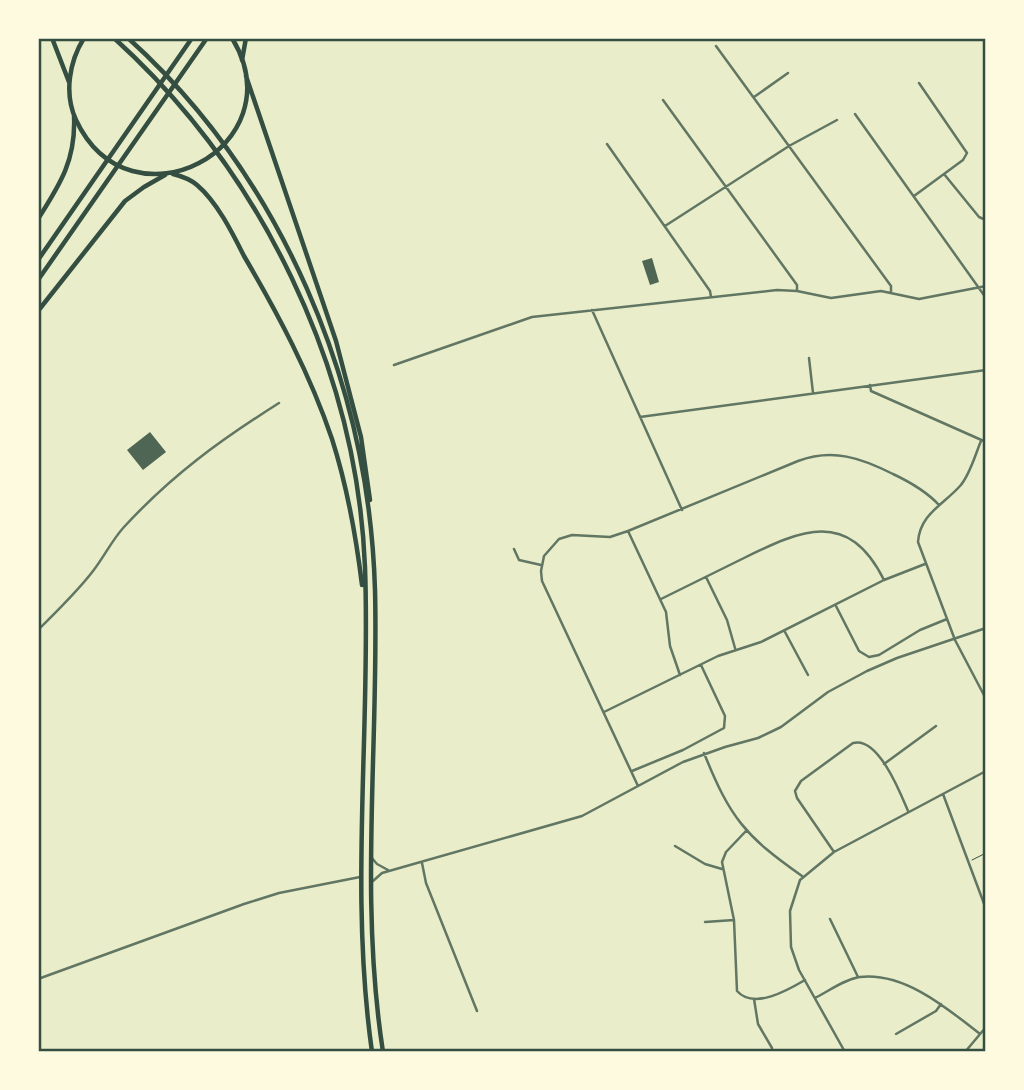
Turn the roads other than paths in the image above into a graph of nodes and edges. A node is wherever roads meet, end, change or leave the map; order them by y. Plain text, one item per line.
1 (52, 38) edge
2 (84, 38) edge
3 (114, 38) edge
4 (128, 38) edge
5 (192, 38) edge
6 (207, 38) edge
7 (232, 38) edge
8 (246, 38) edge
9 (716, 46) dead end
10 (242, 60) junction
11 (788, 73) dead end
12 (246, 76) junction
13 (69, 83) junction
14 (919, 83) dead end
15 (754, 97) junction
16 (663, 100) dead end
17 (855, 114) dead end
18 (74, 116) junction
19 (837, 120) dead end
20 (607, 144) dead end
21 (789, 146) junction
22 (173, 174) junction
23 (944, 174) junction
24 (166, 175) junction
25 (725, 186) junction
26 (913, 196) junction
27 (38, 219) edge
28 (985, 220) edge
29 (665, 226) junction
30 (38, 260) edge
31 (38, 280) edge
32 (985, 286) edge
33 (978, 288) junction
34 (797, 291) junction
35 (891, 293) junction
36 (711, 297) junction
37 (985, 298) edge
38 (38, 310) edge
39 (592, 310) junction
40 (809, 358) dead end
41 (394, 365) dead end
42 (985, 369) edge
43 (870, 385) junction
44 (813, 393) junction
45 (279, 403) dead end
46 (640, 417) junction
47 (983, 441) edge
48 (939, 505) junction
49 (682, 510) junction
50 (628, 531) junction
51 (372, 539) junction
52 (514, 549) dead end
53 (925, 564) junction
54 (541, 565) junction
55 (706, 577) junction
56 (884, 580) junction
57 (661, 599) junction
58 (836, 606) junction
59 (365, 617) junction
60 (947, 619) junction
61 (985, 628) edge
62 (38, 630) edge
63 (784, 631) junction
64 (955, 640) junction
65 (736, 649) junction
66 (701, 665) junction
67 (680, 675) junction
68 (808, 675) dead end
69 (985, 699) edge
70 (603, 713) junction
71 (936, 726) dead end
72 (704, 753) junction
73 (884, 764) junction
74 (631, 771) junction
75 (985, 771) edge
76 (638, 786) junction
77 (943, 794) junction
78 (908, 811) junction
79 (746, 831) junction
80 (675, 846) dead end
81 (370, 852) junction
82 (834, 852) junction
83 (422, 863) junction
84 (722, 869) junction
85 (391, 870) junction
86 (802, 876) junction
87 (360, 877) junction
88 (370, 895) junction
89 (985, 909) edge
90 (830, 919) dead end
91 (734, 920) junction
92 (705, 922) dead end
93 (858, 977) junction
94 (38, 979) edge
95 (805, 980) junction
96 (815, 998) junction
97 (754, 999) junction
98 (941, 1004) junction
99 (477, 1011) dead end
100 (985, 1027) edge
101 (896, 1034) dead end
102 (981, 1034) junction
103 (772, 1048) dead end
104 (372, 1052) edge
105 (383, 1052) edge
106 (845, 1052) edge
107 (965, 1052) edge

1 - 13 highway
2 - 13 highway
3 - 59 highway
4 - 51 highway
5 - 30 highway
6 - 31 highway
7 - 10 highway
8 - 10 highway
9 - 15 street
10 - 12 highway
11 - 15 street
12 - 22 highway
12 - 51 highway
13 - 18 highway
14 - 23 street
15 - 21 street
16 - 25 street
17 - 26 street
18 - 24 highway
18 - 27 highway
19 - 21 street
20 - 29 street
21 - 25 street
21 - 35 street
22 - 24 highway
22 - 59 highway
23 - 26 street
23 - 28 street
24 - 38 highway
25 - 29 street
25 - 34 street
26 - 33 street
29 - 36 street
32 - 33 street
33 - 35 street
33 - 37 street
34 - 35 street
34 - 36 street
36 - 39 street
39 - 41 street
39 - 46 street
40 - 44 street
42 - 43 street
43 - 44 street
43 - 47 street
44 - 46 street
45 - 62 street
46 - 49 street
47 - 48 street
48 - 49 street
48 - 53 street
49 - 50 street
50 - 54 street
50 - 57 street
51 - 81 highway
52 - 54 street
53 - 56 street
53 - 60 street
54 - 70 street
55 - 56 street
55 - 57 street
55 - 65 street
56 - 58 street
57 - 67 street
58 - 60 street
58 - 63 street
59 - 87 highway
60 - 64 street
61 - 64 street
63 - 65 street
63 - 68 street
64 - 69 street
64 - 72 street
65 - 66 street
66 - 67 street
66 - 74 street
67 - 70 street
70 - 74 street
71 - 73 street
72 - 76 street
72 - 79 street
73 - 78 street
73 - 82 street
74 - 76 street
75 - 77 street
76 - 83 street
77 - 78 street
77 - 89 street
78 - 82 street
79 - 84 street
79 - 86 street
80 - 84 street
81 - 85 street
81 - 88 highway
82 - 86 street
83 - 85 street
83 - 99 street
84 - 91 street
85 - 88 street
86 - 95 street
87 - 94 street
87 - 104 highway
88 - 105 highway
90 - 93 street
91 - 92 street
91 - 97 street
93 - 96 street
93 - 98 street
95 - 96 street
95 - 97 street
96 - 106 street
97 - 103 street
98 - 101 street
98 - 102 street
100 - 102 street
102 - 107 street

